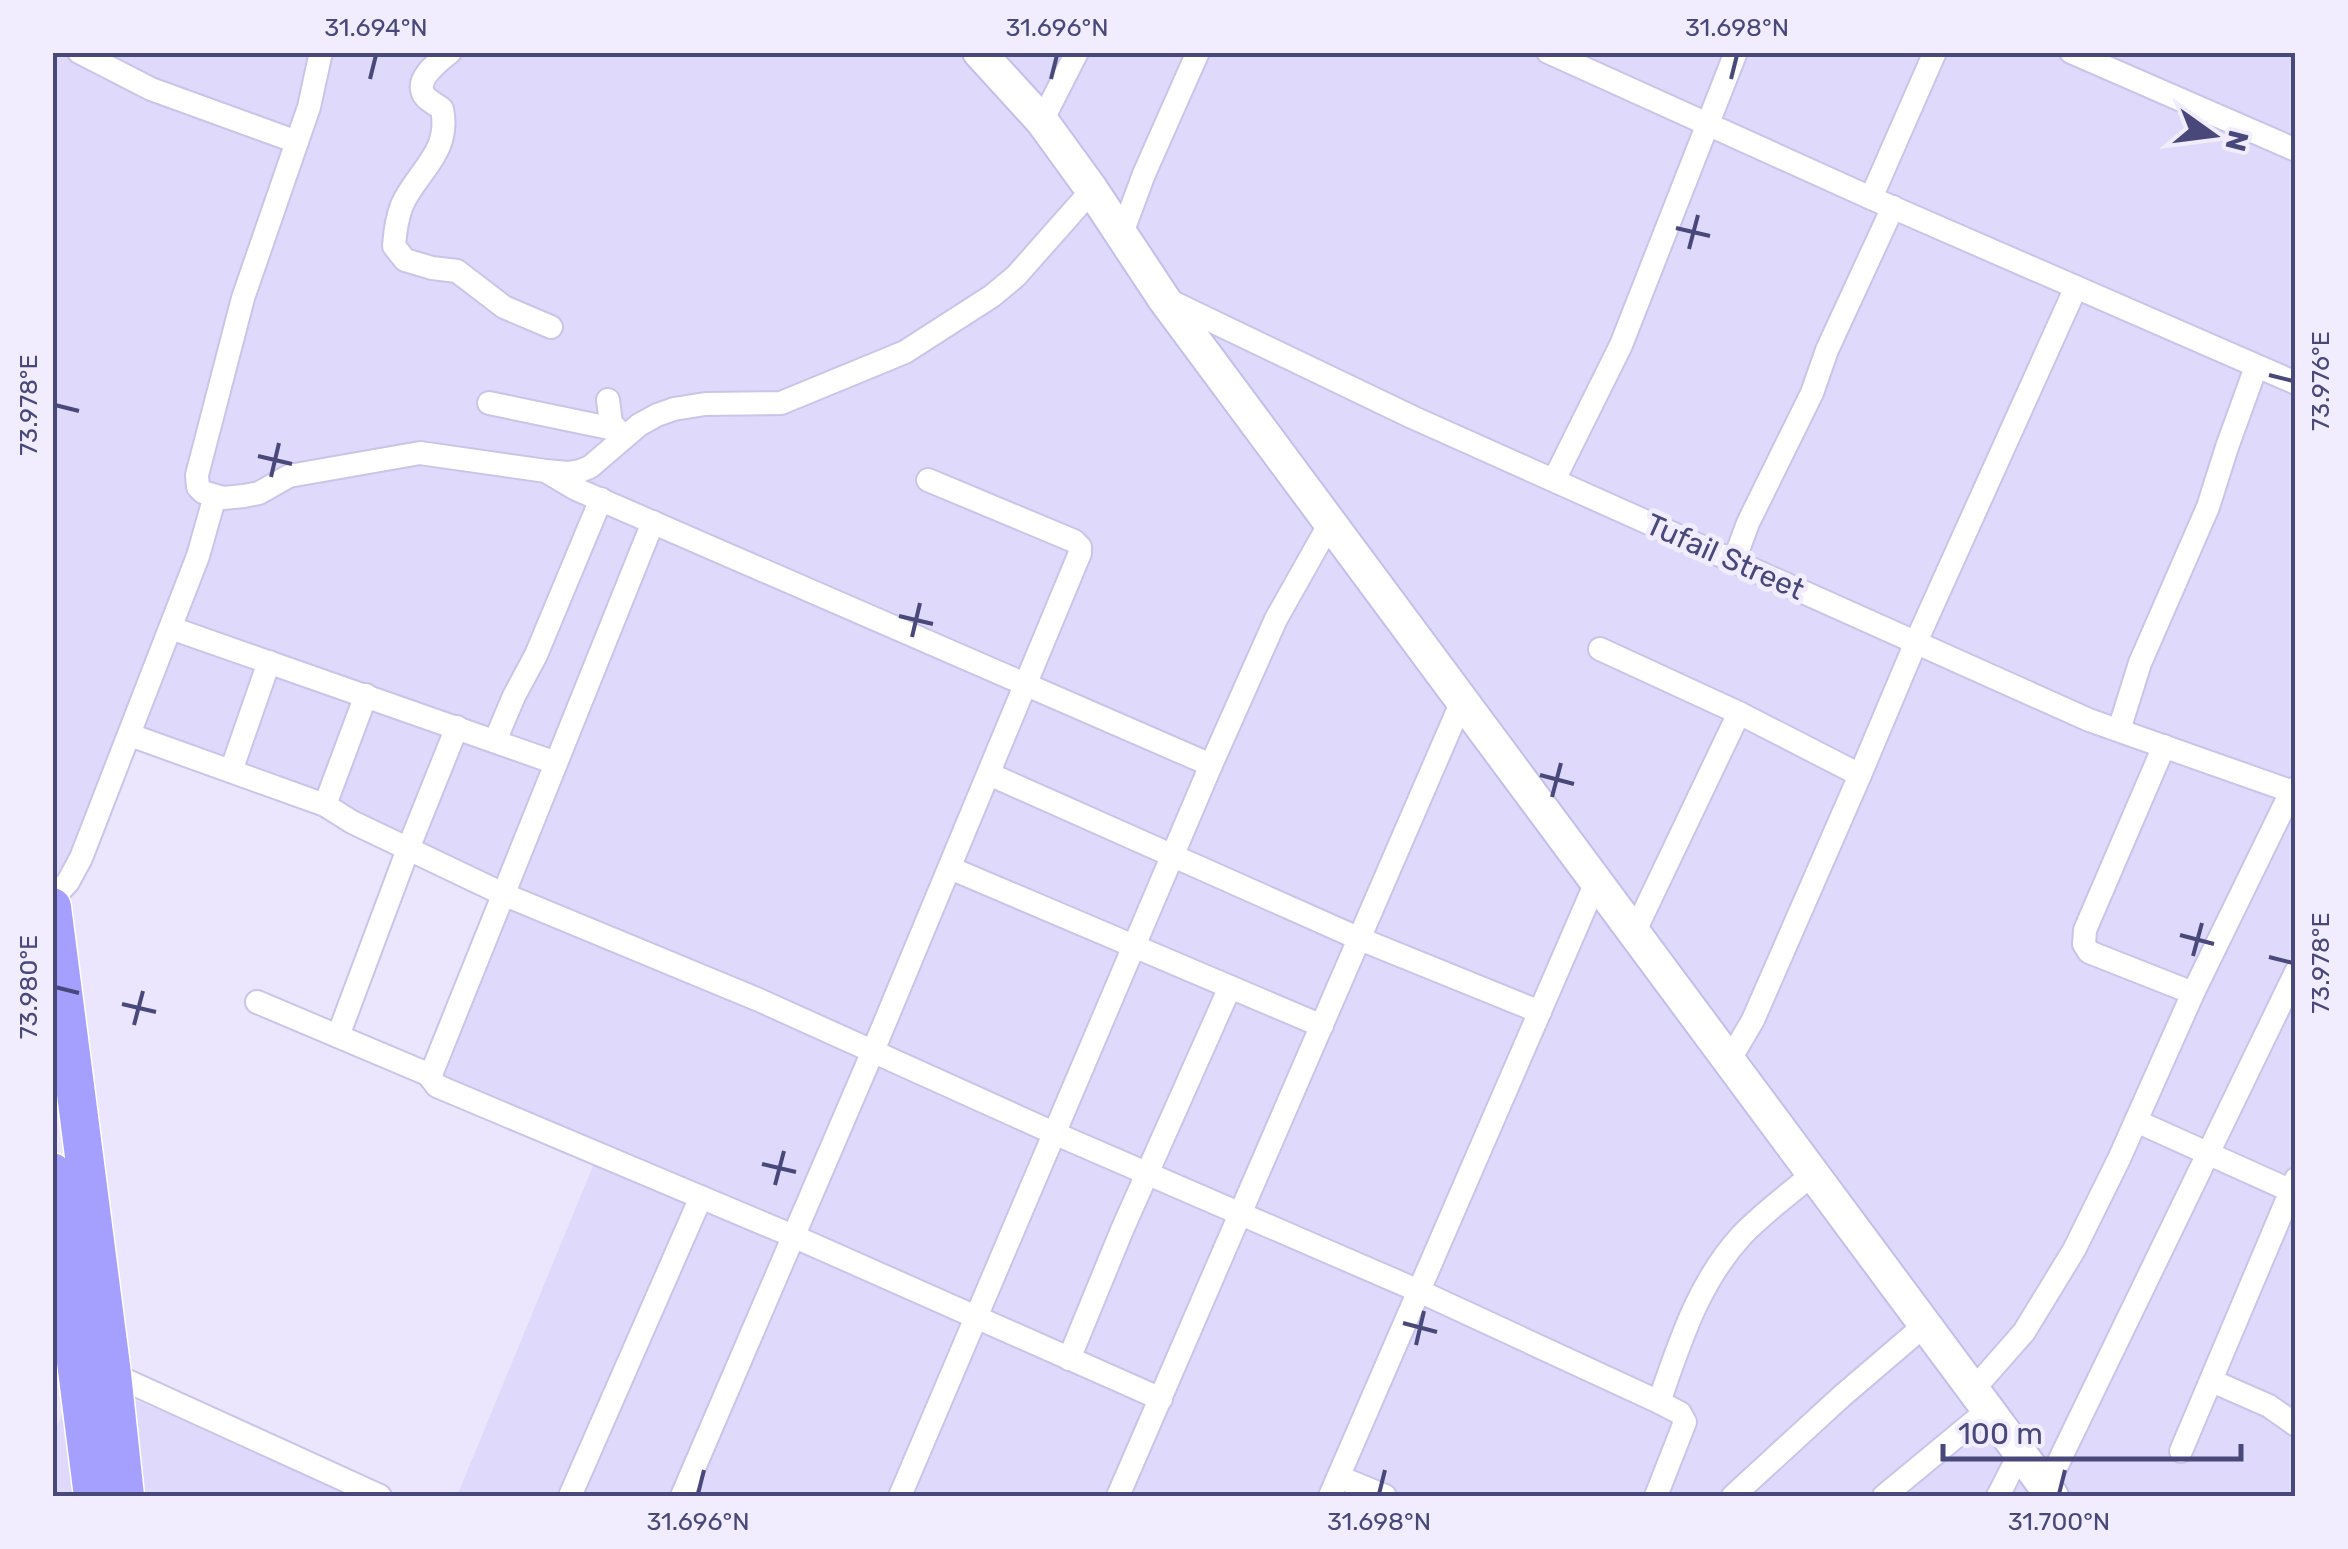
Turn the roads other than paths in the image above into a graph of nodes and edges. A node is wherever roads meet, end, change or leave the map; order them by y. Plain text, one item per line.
1 (79, 52) edge
2 (321, 52) edge
3 (450, 52) edge
4 (979, 52) edge
5 (1078, 52) edge
6 (1198, 52) edge
7 (1548, 52) edge
8 (1736, 52) edge
9 (1935, 52) edge
10 (2071, 52) edge
11 (1042, 122) junction
12 (1706, 124) junction
13 (297, 142) junction
14 (2296, 150) edge
15 (1092, 190) junction
16 (1882, 202) junction
17 (1121, 236) junction
18 (2076, 288) junction
19 (1164, 298) junction
20 (551, 327) dead end
21 (2256, 367) junction
22 (2296, 384) edge
23 (608, 400) dead end
24 (489, 404) dead end
25 (620, 433) junction
26 (546, 471) junction
27 (928, 480) dead end
28 (1554, 480) junction
29 (215, 496) junction
30 (600, 500) junction
31 (654, 522) junction
32 (1330, 523) junction
33 (1734, 561) junction
34 (171, 628) junction
35 (1916, 642) junction
36 (1600, 648) dead end
37 (269, 662) junction
38 (1026, 685) junction
39 (366, 695) junction
40 (1462, 701) junction
41 (1739, 713) junction
42 (457, 727) junction
43 (2118, 730) junction
44 (130, 734) junction
45 (495, 740) junction
46 (2164, 746) junction
47 (556, 762) junction
48 (1211, 765) junction
49 (231, 771) junction
50 (989, 774) junction
51 (1860, 774) junction
52 (2294, 791) edge
53 (325, 805) junction
54 (408, 849) junction
55 (1173, 856) junction
56 (950, 868) junction
57 (1596, 882) junction
58 (503, 894) junction
59 (52, 899) edge
60 (52, 907) edge
61 (1634, 933) junction
62 (1360, 938) junction
63 (1134, 947) junction
64 (2296, 972) edge
65 (1230, 987) junction
66 (2193, 994) junction
67 (257, 1002) dead end
68 (1540, 1012) junction
69 (1322, 1026) junction
70 (338, 1036) junction
71 (873, 1050) junction
72 (1728, 1060) junction
73 (430, 1075) junction
74 (2136, 1121) junction
75 (1056, 1134) junction
76 (2208, 1153) junction
77 (52, 1172) edge
78 (1149, 1174) junction
79 (1813, 1174) junction
80 (2294, 1187) edge
81 (701, 1197) junction
82 (1241, 1213) junction
83 (793, 1236) junction
84 (1419, 1291) junction
85 (977, 1318) junction
86 (1925, 1325) junction
87 (1069, 1359) junction
88 (95, 1376) junction
89 (2212, 1381) junction
90 (1161, 1399) junction
91 (1981, 1400) junction
92 (1659, 1402) junction
93 (2296, 1424) edge
94 (2181, 1451) dead end
95 (2020, 1453) junction
96 (1334, 1487) edge
97 (2049, 1492) edge
98 (93, 1496) edge
99 (125, 1496) edge
100 (380, 1496) edge
101 (570, 1496) edge
102 (682, 1496) edge
103 (900, 1496) edge
104 (1118, 1496) edge
105 (1385, 1496) edge
106 (1656, 1496) edge
107 (1733, 1496) edge
108 (1884, 1496) edge
109 (1998, 1496) edge

1 - 13 street
2 - 13 street
3 - 20 street
4 - 11 main road
5 - 11 street
6 - 17 street
7 - 12 street
8 - 12 street
9 - 16 street
10 - 14 street
11 - 15 main road
12 - 16 street
12 - 28 street
13 - 29 street
15 - 17 main road
15 - 25 street
16 - 18 street
16 - 33 street
17 - 19 main road
18 - 21 street
18 - 35 street
19 - 28 street, Tufail Street
19 - 32 main road
21 - 22 street
21 - 43 street
23 - 25 street
24 - 25 street
25 - 26 street
26 - 29 street
26 - 30 street
27 - 38 street
28 - 33 street, Tufail Street
29 - 34 street
30 - 31 street
30 - 45 street
31 - 38 street
31 - 47 street
32 - 40 main road
32 - 48 street
33 - 35 street, Tufail Street
34 - 37 street
34 - 44 street
35 - 43 street, Tufail Street
35 - 51 street
36 - 41 street
37 - 39 street
37 - 49 street
38 - 48 street
38 - 50 street
39 - 42 street
39 - 53 street
40 - 57 main road
40 - 62 street
41 - 51 street
41 - 61 street
42 - 45 street
42 - 54 street
43 - 46 street, Tufail Street
44 - 49 street
44 - 59 street
45 - 47 street
46 - 52 street, Tufail Street
46 - 66 street
47 - 58 street
48 - 55 street
49 - 53 street
50 - 55 street
50 - 56 street
51 - 72 street
52 - 66 street
53 - 54 street
54 - 58 street
54 - 70 street
55 - 62 street
55 - 63 street
56 - 63 street
56 - 71 street
57 - 61 main road
57 - 68 street
58 - 71 street
58 - 73 street
60 - 88 highway
61 - 72 main road
62 - 68 street
62 - 69 street
63 - 65 street
63 - 75 street
64 - 76 street
65 - 69 street
65 - 78 street
66 - 74 street
67 - 70 street
68 - 84 street
69 - 82 street
70 - 73 street
71 - 75 street
71 - 83 street
72 - 79 main road
73 - 81 street
74 - 76 street
74 - 91 street
75 - 78 street
75 - 85 street
76 - 80 street
76 - 97 street
77 - 88 highway
78 - 82 street
78 - 87 street
79 - 86 main road
79 - 92 street
80 - 89 street
81 - 83 street
81 - 101 street
82 - 84 street
82 - 90 street
83 - 85 street
83 - 102 street
84 - 92 street
84 - 96 street
85 - 87 street
85 - 103 street
86 - 91 main road
86 - 107 street
87 - 90 street
88 - 98 highway
88 - 99 highway
88 - 100 street
89 - 93 street
89 - 94 street
90 - 104 street
91 - 95 main road
91 - 108 street
92 - 106 street
95 - 97 main road
95 - 109 street
96 - 105 street

